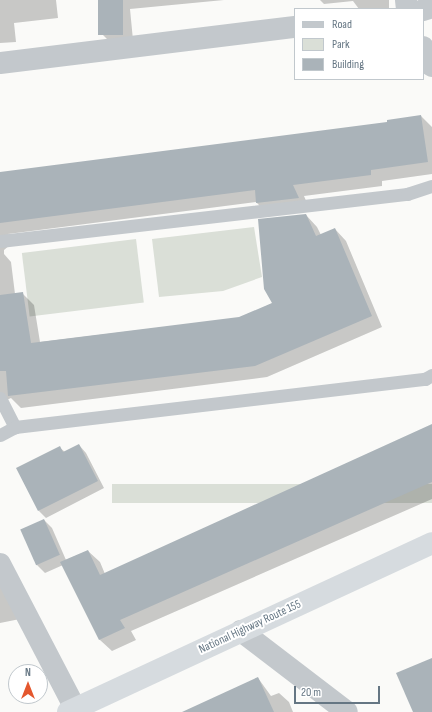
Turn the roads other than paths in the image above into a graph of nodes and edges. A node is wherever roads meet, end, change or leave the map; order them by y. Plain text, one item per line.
1 (294, 27) edge
2 (424, 49) edge
3 (0, 63) edge
4 (432, 66) edge
5 (432, 186) edge
6 (0, 241) edge
7 (432, 375) edge
8 (0, 398) edge
9 (15, 427) junction
10 (0, 435) edge
11 (432, 543) edge
12 (0, 564) edge
13 (241, 631) junction
14 (72, 710) edge
15 (347, 712) edge

1 - 3 street
2 - 4 street
5 - 6 lane
7 - 9 lane
8 - 9 lane
9 - 10 lane
11 - 13 highway, National Highway Route 155
12 - 14 street
13 - 14 highway, National Highway Route 155
13 - 15 street

